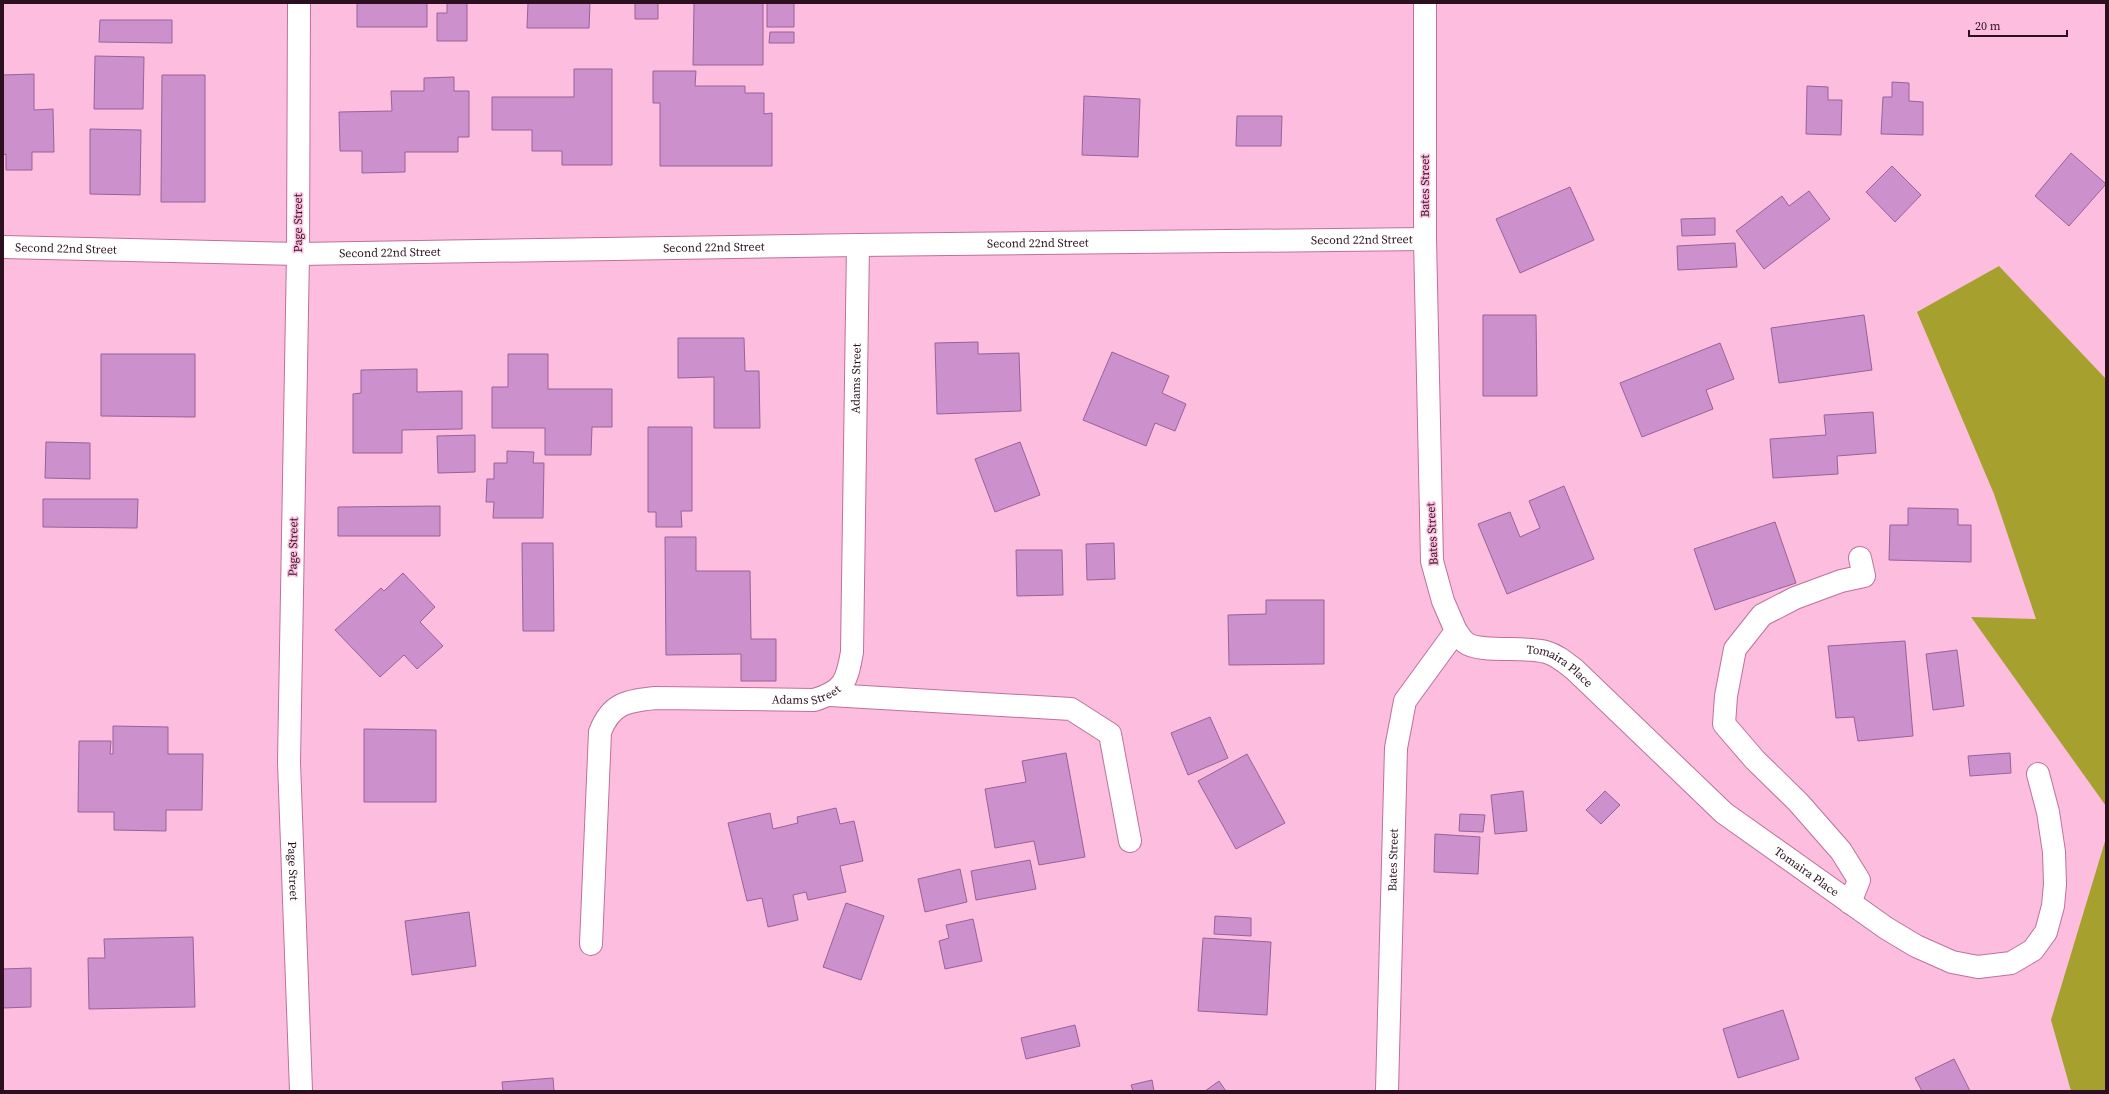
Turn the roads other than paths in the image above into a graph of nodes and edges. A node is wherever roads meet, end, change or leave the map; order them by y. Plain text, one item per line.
1 (299, 3) edge
2 (1425, 3) edge
3 (1425, 239) junction
4 (858, 245) junction
5 (3, 247) edge
6 (298, 254) junction
7 (1860, 558) dead end
8 (1456, 631) junction
9 (830, 695) junction
10 (2038, 774) dead end
11 (1130, 842) dead end
12 (1850, 903) junction
13 (591, 944) dead end
14 (301, 1091) edge
15 (1387, 1091) edge

1 - 6 street, Page Street
2 - 3 street, Bates Street
3 - 4 street, Second 22nd Street
3 - 8 street, Bates Street
4 - 6 street, Second 22nd Street
4 - 9 street, Adams Street
5 - 6 street, Second 22nd Street
6 - 14 street, Page Street
7 - 12 street
8 - 12 street, Tomaira Place
8 - 15 street, Bates Street
9 - 11 street
9 - 13 street, Adams Street
10 - 12 street, Tomaira Place

